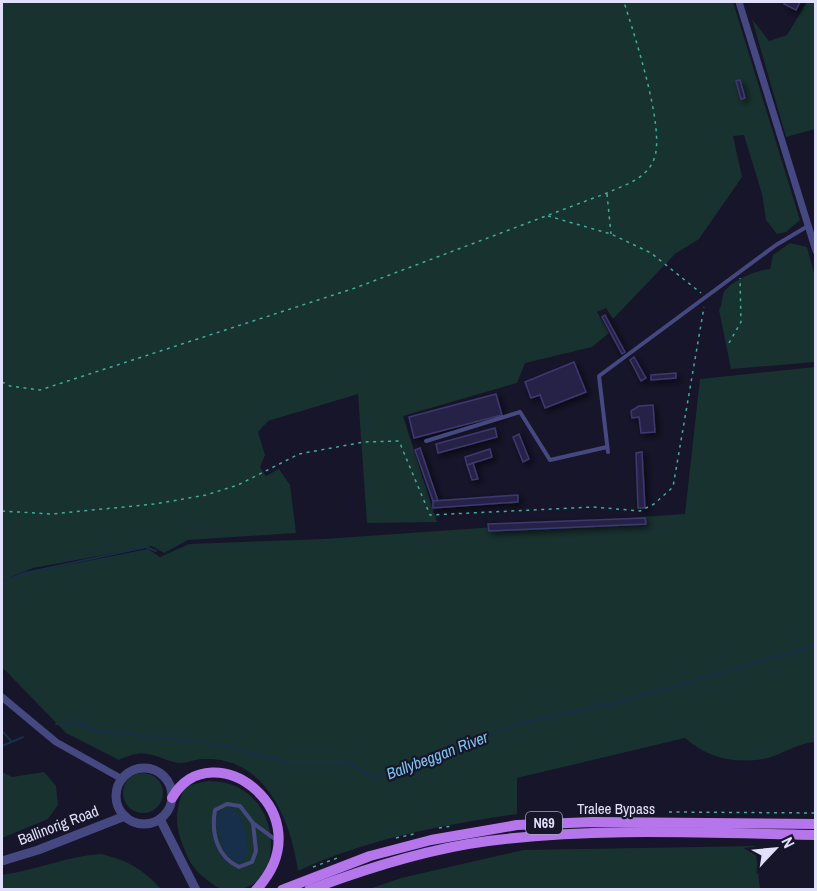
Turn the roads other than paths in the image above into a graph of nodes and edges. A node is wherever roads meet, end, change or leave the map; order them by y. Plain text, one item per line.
1 (739, 2) edge
2 (808, 226) junction
3 (816, 251) edge
4 (426, 441) dead end
5 (2, 697) edge
6 (122, 778) junction
7 (172, 798) junction
8 (125, 816) junction
9 (160, 819) junction
10 (253, 823) junction
11 (816, 824) edge
12 (816, 835) edge
13 (279, 843) junction
14 (2, 861) edge
15 (196, 890) edge
16 (256, 890) edge
17 (282, 890) edge
18 (309, 890) edge

1 - 2 street
2 - 3 street
2 - 4 lane
5 - 6 street
6 - 7 street
6 - 8 street
7 - 9 street
7 - 13 main road
8 - 9 street
8 - 14 street, Ballinorig Road
9 - 15 street
10 - 10 lane
10 - 13 lane
11 - 17 main road, Tralee Bypass / N69
12 - 18 main road, Tralee Bypass / N69
13 - 16 main road

